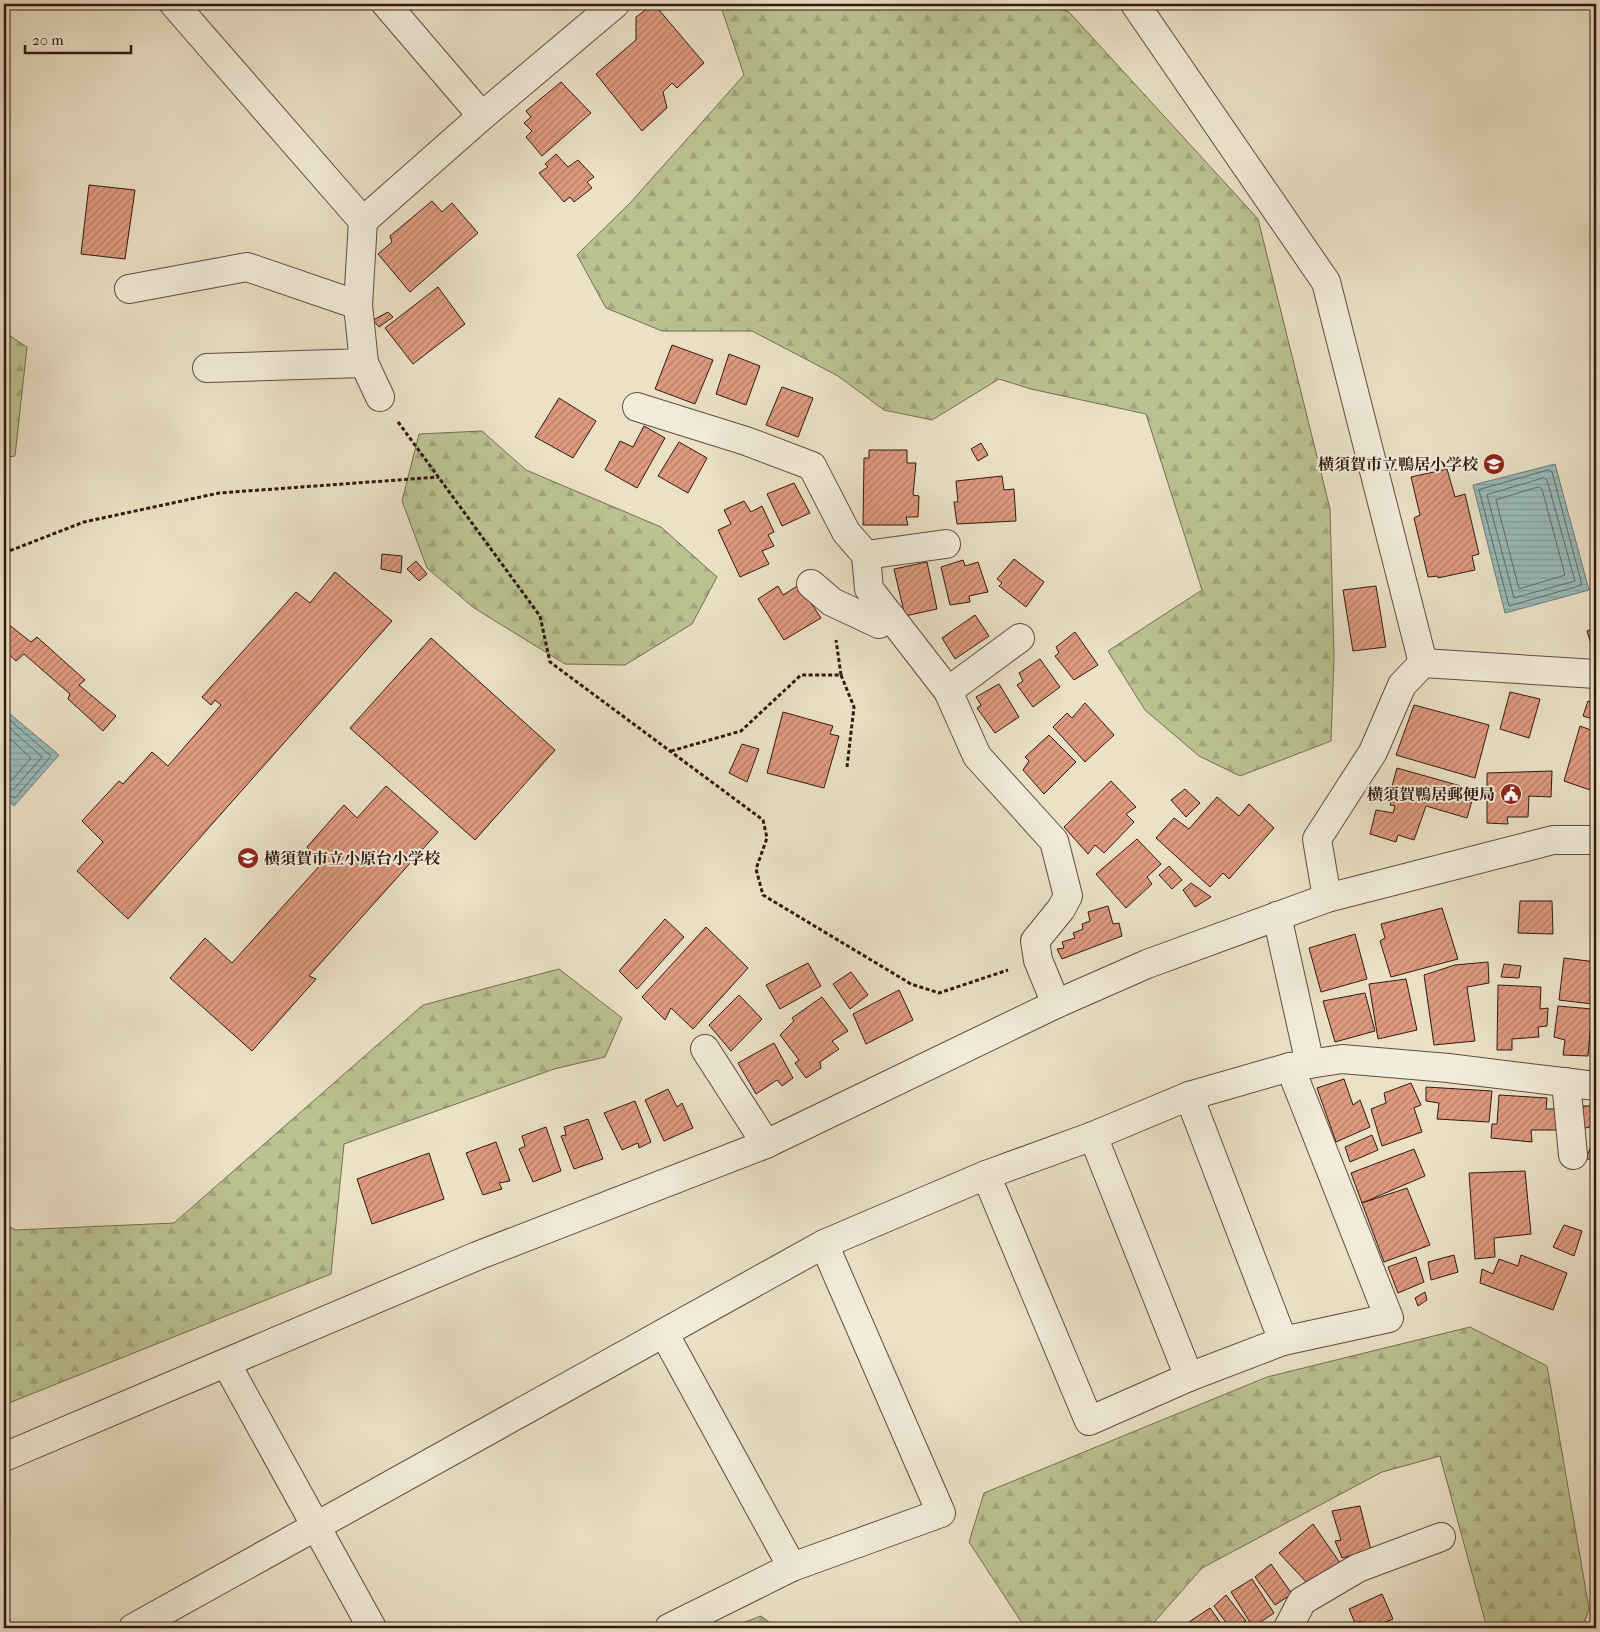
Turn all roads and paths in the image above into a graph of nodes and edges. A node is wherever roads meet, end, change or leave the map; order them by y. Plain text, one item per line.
1 (174, 4) edge
2 (386, 4) edge
3 (615, 4) edge
4 (1135, 4) edge
5 (482, 116) junction
6 (363, 221) junction
7 (129, 289) dead end
8 (358, 305) junction
9 (364, 363) junction
10 (206, 368) dead end
11 (380, 397) joint
12 (637, 407) dead end
13 (439, 477) junction
14 (946, 544) dead end
15 (4, 553) edge
16 (866, 555) junction
17 (811, 584) dead end
18 (832, 602) junction
19 (891, 617) junction
20 (1020, 638) dead end
21 (1423, 663) junction
22 (1596, 674) edge
23 (841, 675) junction
24 (948, 691) junction
25 (670, 751) junction
26 (847, 767) dead end
27 (1596, 840) edge
28 (1327, 898) junction
29 (1277, 916) junction
30 (1038, 960) junction
31 (1056, 1004) junction
32 (705, 1049) dead end
33 (1300, 1065) junction
34 (1566, 1082) junction
35 (1596, 1086) edge
36 (1189, 1096) junction
37 (1093, 1136) junction
38 (766, 1144) junction
39 (1573, 1154) dead end
40 (986, 1175) junction
41 (824, 1244) junction
42 (664, 1333) junction
43 (1283, 1341) junction
44 (226, 1363) junction
45 (1189, 1377) junction
46 (4, 1457) edge
47 (316, 1526) junction
48 (1441, 1537) dead end
49 (792, 1567) junction
50 (133, 1628) edge
51 (372, 1628) edge
52 (669, 1628) edge
53 (1288, 1628) edge

1 - 6 street
2 - 5 street
3 - 5 street
4 - 21 street
5 - 6 street
6 - 8 street
7 - 8 street
8 - 9 street
9 - 10 street
9 - 11 street
11 - 13 path
12 - 16 street
13 - 15 path
13 - 25 path
14 - 16 street
16 - 19 street
17 - 18 street
18 - 19 street
18 - 23 path
19 - 24 street
20 - 24 street
21 - 22 street
21 - 28 street
23 - 25 path
23 - 26 path
24 - 30 street
25 - 30 path
27 - 28 street
28 - 29 street
29 - 31 street
29 - 33 street
30 - 31 street
31 - 38 street
32 - 38 street
33 - 34 street
33 - 36 street
33 - 43 street
34 - 35 street
34 - 39 street
36 - 37 street
36 - 43 street
37 - 40 street
37 - 45 street
38 - 44 street
40 - 41 street
40 - 45 street
41 - 42 street
41 - 49 street
42 - 47 street
42 - 49 street
43 - 45 street
44 - 46 street
44 - 47 street
47 - 50 street
47 - 51 street
48 - 53 street
49 - 52 street

